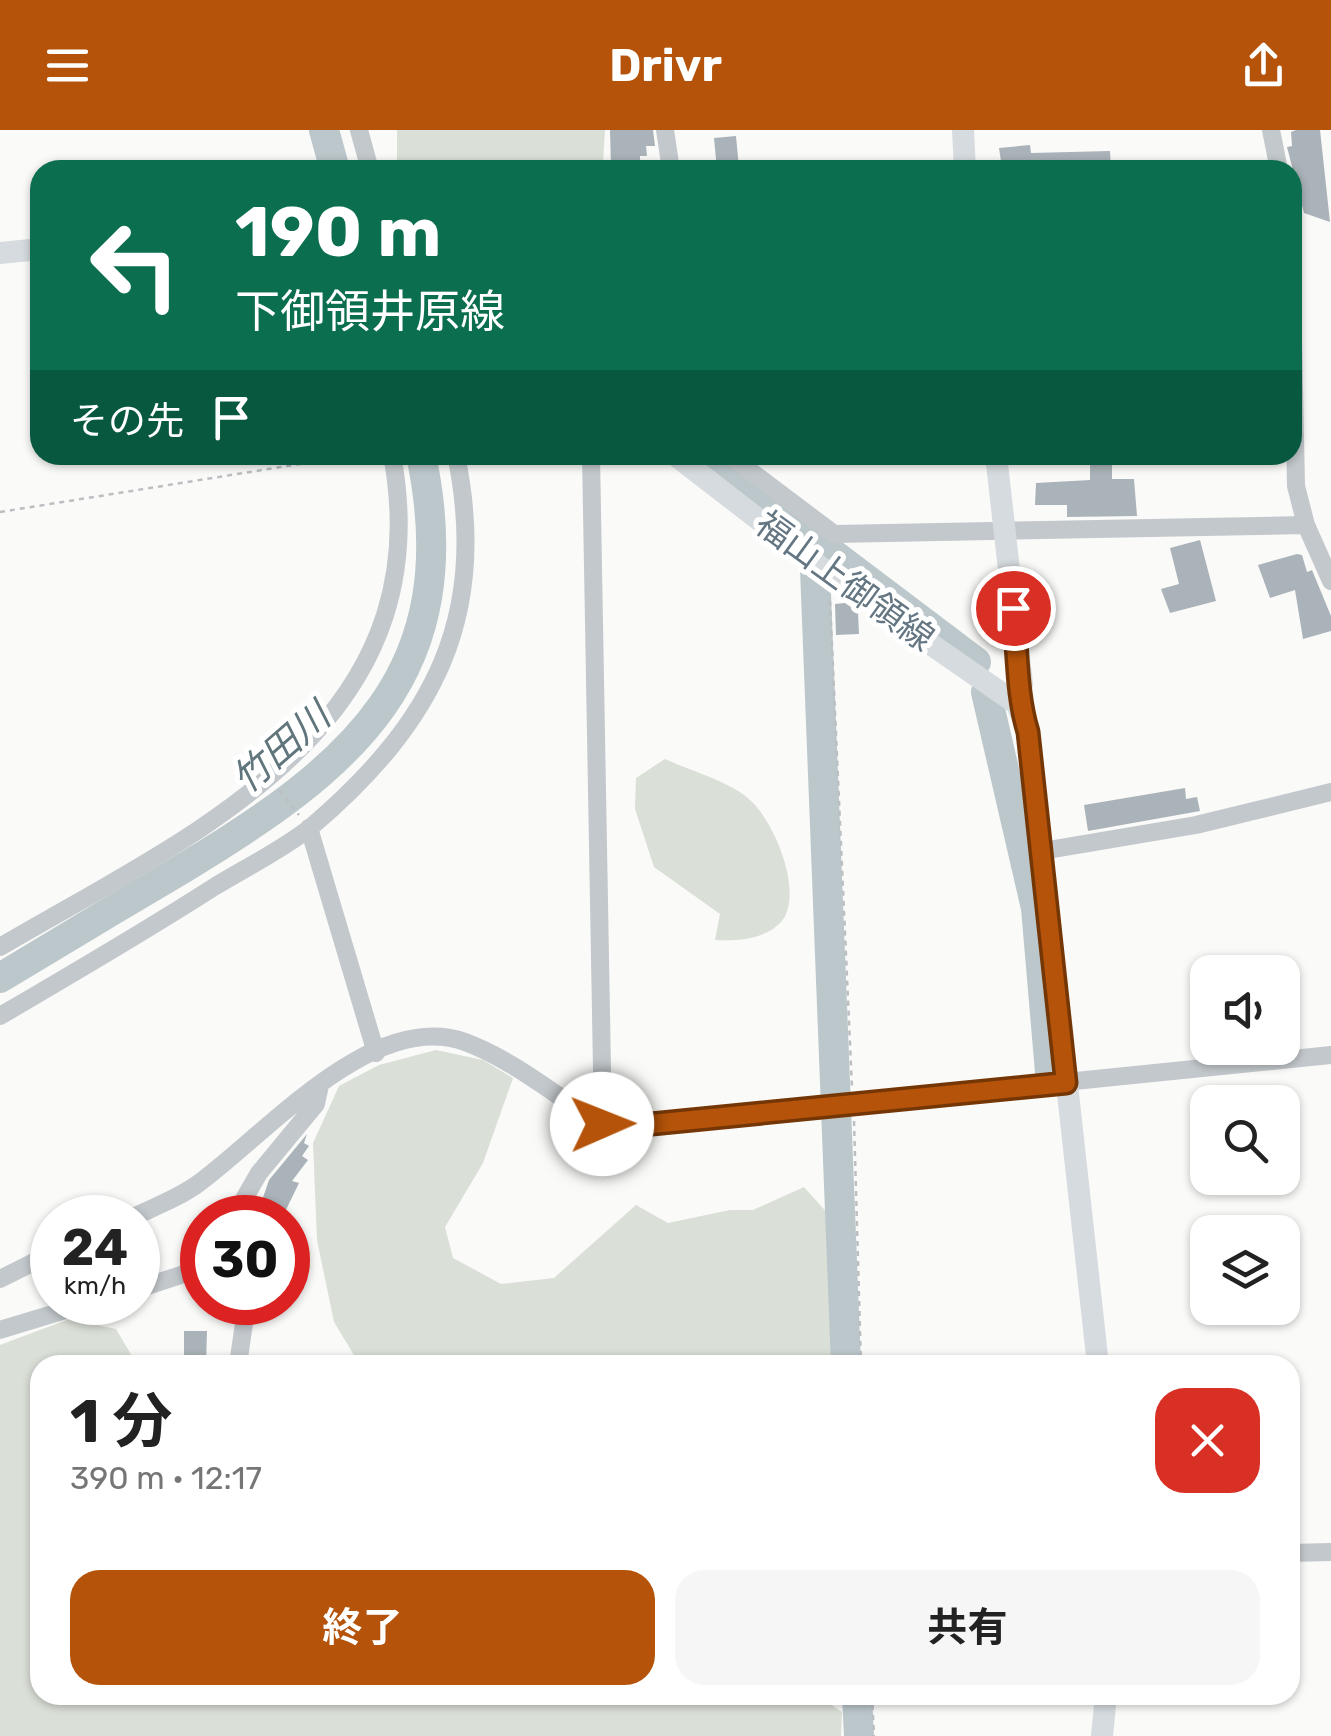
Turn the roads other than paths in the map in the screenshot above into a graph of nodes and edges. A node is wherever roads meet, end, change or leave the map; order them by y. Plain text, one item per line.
1 (359, 130) edge
2 (665, 130) edge
3 (963, 130) edge
4 (1272, 130) edge
5 (367, 160) edge
6 (667, 160) edge
7 (964, 160) edge
8 (1277, 160) edge
9 (30, 249) edge
10 (0, 253) edge
11 (393, 465) edge
12 (457, 465) edge
13 (592, 465) edge
14 (695, 465) edge
15 (742, 465) edge
16 (997, 465) edge
17 (1296, 465) edge
18 (1306, 525) junction
19 (1004, 532) junction
20 (1331, 581) edge
21 (1017, 704) junction
22 (1331, 792) edge
23 (307, 826) junction
24 (1042, 851) junction
25 (0, 947) edge
26 (0, 1016) edge
27 (376, 1053) junction
28 (1331, 1055) edge
29 (1066, 1083) junction
30 (320, 1086) junction
31 (602, 1124) junction
32 (246, 1195) edge
33 (160, 1204) edge
34 (30, 1264) edge
35 (0, 1279) edge
36 (30, 1321) edge
37 (243, 1325) edge
38 (0, 1330) edge
39 (239, 1355) edge
40 (1097, 1355) edge
41 (1331, 1552) edge
42 (1300, 1553) edge
43 (1105, 1705) edge
44 (1102, 1736) edge

1 - 5 street
2 - 6 street
3 - 7 main road
4 - 8 street
9 - 10 main road
11 - 25 street
12 - 23 street
13 - 31 street
14 - 21 main road, 福山上御領線
15 - 19 street
16 - 19 main road
17 - 18 street
18 - 19 street
18 - 20 street
19 - 21 main road
21 - 24 main road
22 - 24 street
23 - 26 street
23 - 27 street
24 - 29 main road
27 - 30 street
27 - 31 street
28 - 29 street
29 - 31 street
29 - 40 main road
30 - 32 street
30 - 33 street
34 - 35 street
36 - 38 street
37 - 39 street
41 - 42 street
43 - 44 main road

